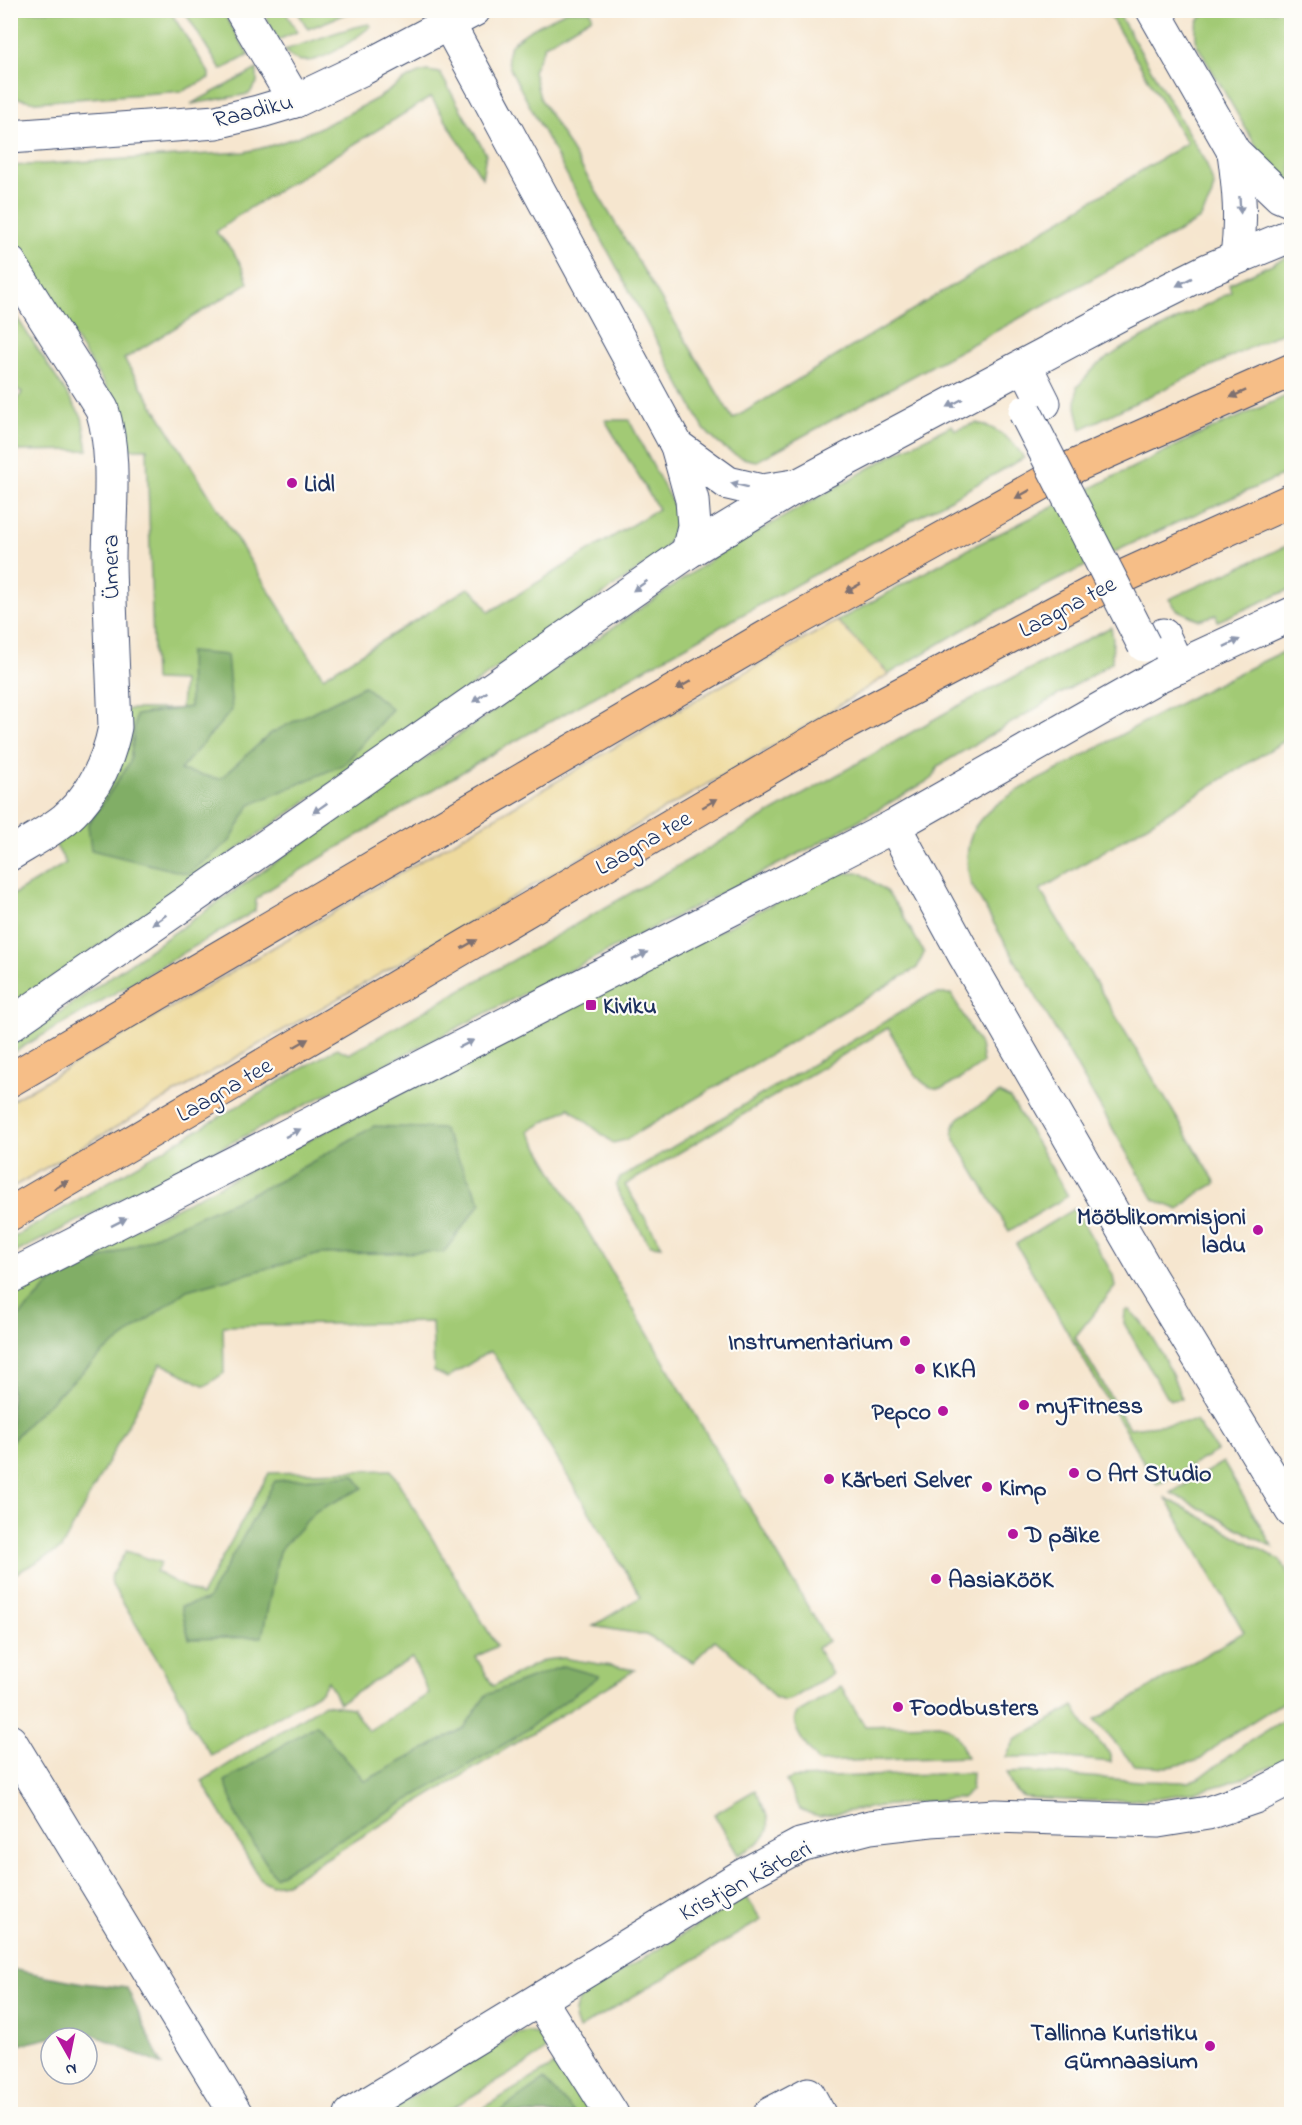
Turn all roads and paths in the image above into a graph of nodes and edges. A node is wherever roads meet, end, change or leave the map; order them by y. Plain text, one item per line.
1 (242, 10) edge
2 (1153, 10) edge
3 (462, 18) edge
4 (295, 101) junction
5 (10, 136) edge
6 (1234, 152) junction
7 (1292, 201) edge
8 (1292, 236) edge
9 (1237, 257) junction
10 (10, 263) edge
11 (1016, 370) junction
12 (1292, 370) edge
13 (677, 446) junction
14 (797, 486) junction
15 (1292, 500) edge
16 (688, 552) junction
17 (1292, 614) edge
18 (1169, 671) junction
19 (894, 826) junction
20 (10, 854) edge
21 (10, 1024) edge
22 (10, 1080) edge
23 (10, 1215) edge
24 (10, 1277) edge
25 (1292, 1511) edge
26 (10, 1741) edge
27 (1292, 1778) edge
28 (540, 2000) junction
29 (236, 2115) edge
30 (351, 2115) edge
31 (612, 2115) edge
32 (770, 2115) edge
33 (819, 2115) edge

1 - 4 street
2 - 6 street
3 - 4 street, Raadiku
3 - 13 street
4 - 5 street, Raadiku
6 - 7 street
6 -> 9 street
8 - 9 street
9 -> 11 street
10 - 20 street, Ümera
11 -> 14 street
11 - 18 street, bridge
12 -> 22 main road
14 -> 13 street
13 - 16 street
14 - 16 street
23 -> 15 main road, Laagna tee
16 -> 21 street
18 -> 17 street
18 - 19 street
24 -> 19 street
19 - 25 street
26 - 29 street
27 - 28 street, Kristjan Kärberi
28 - 30 street, Kristjan Kärberi
28 - 31 street
32 - 33 street

